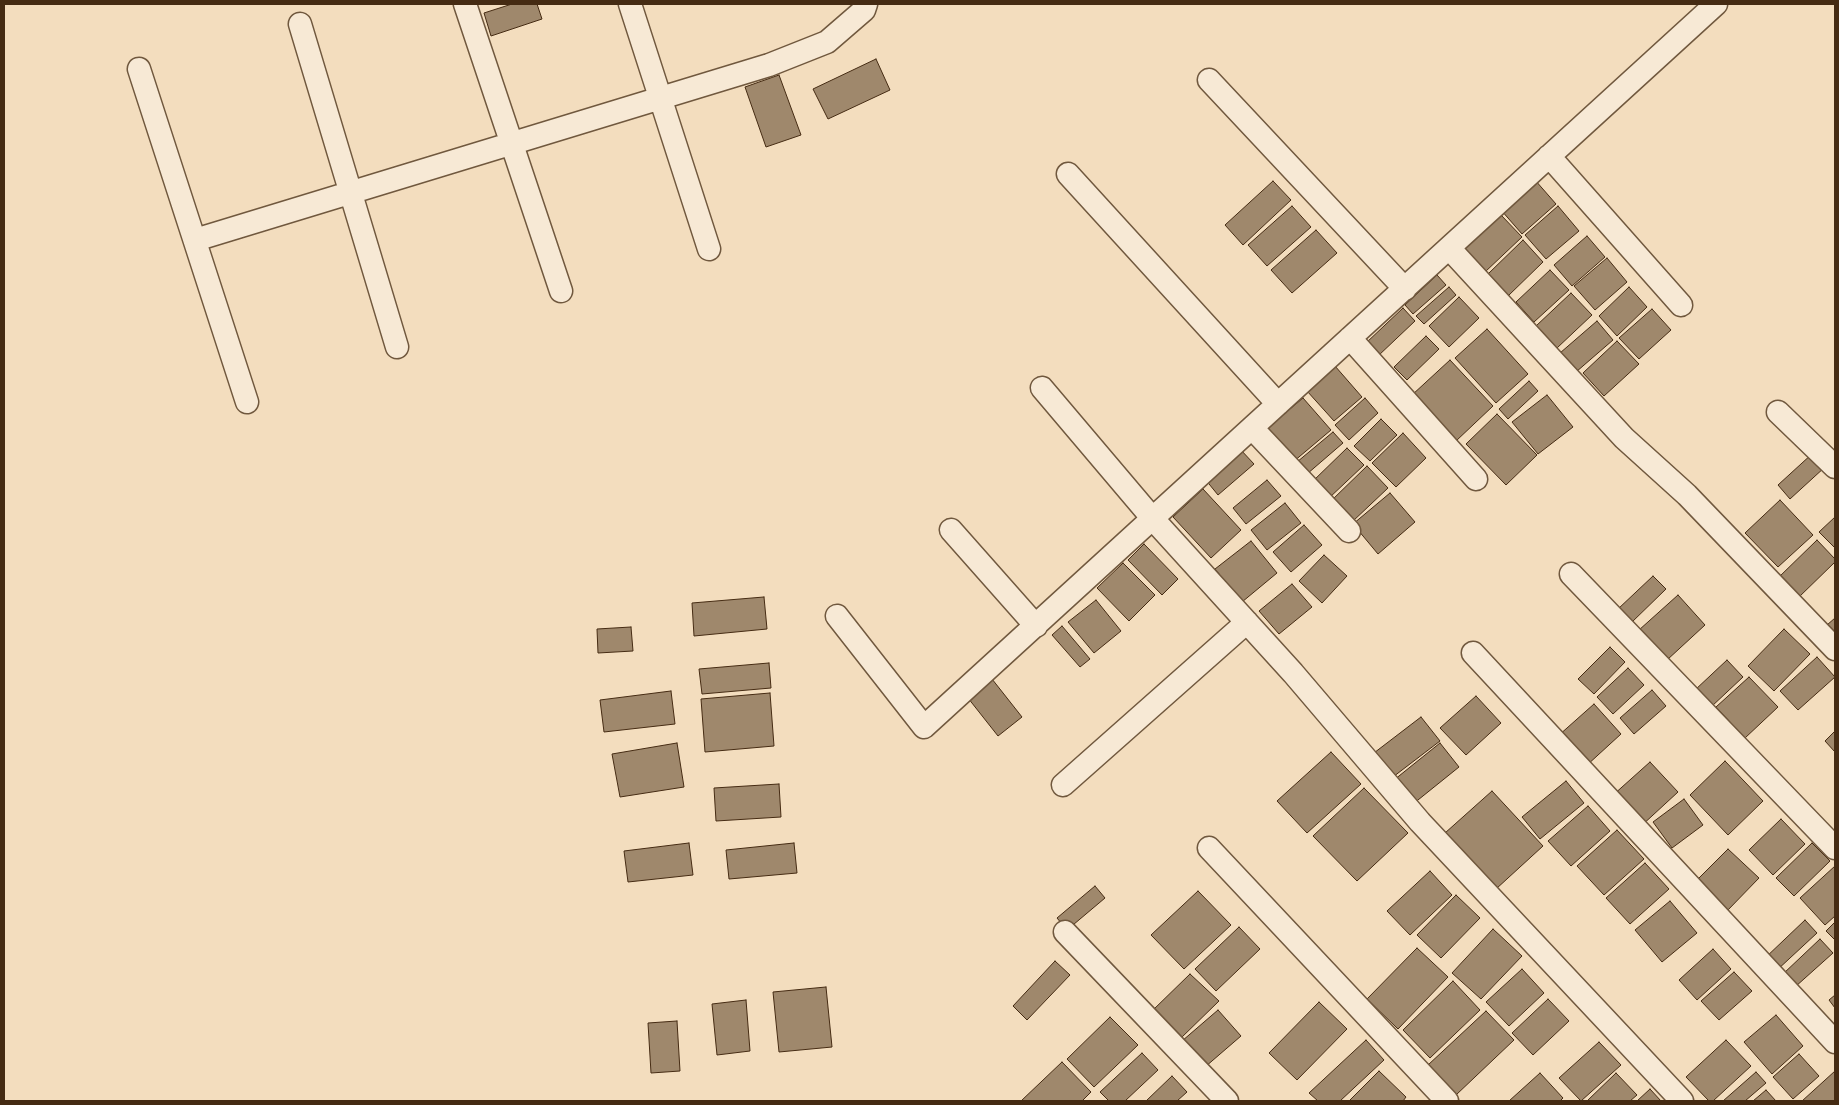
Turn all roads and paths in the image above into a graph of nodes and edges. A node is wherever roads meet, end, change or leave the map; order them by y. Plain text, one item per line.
1 (465, 4) edge
2 (630, 4) edge
3 (866, 4) edge
4 (1716, 4) edge
5 (300, 24) dead end
6 (139, 69) dead end
7 (1209, 80) dead end
8 (660, 98) junction
9 (511, 144) junction
10 (1549, 156) junction
11 (1068, 174) dead end
12 (351, 192) junction
13 (195, 240) junction
14 (1449, 248) junction
15 (709, 249) dead end
16 (1405, 289) junction
17 (561, 291) dead end
18 (1681, 305) dead end
19 (1350, 338) junction
20 (397, 347) dead end
21 (1042, 388) dead end
22 (247, 402) dead end
23 (1278, 404) junction
24 (1778, 412) dead end
25 (1252, 428) junction
26 (1835, 468) edge
27 (1476, 478) dead end
28 (1153, 519) junction
29 (951, 530) dead end
30 (1349, 531) dead end
31 (1571, 574) dead end
32 (838, 616) dead end
33 (1247, 622) junction
34 (1036, 626) junction
35 (1835, 650) edge
36 (1473, 653) dead end
37 (1063, 785) dead end
38 (1209, 848) dead end
39 (1835, 848) edge
40 (1065, 932) dead end
41 (1835, 1042) edge
42 (1227, 1101) edge
43 (1447, 1101) edge
44 (1682, 1101) edge

1 - 9 street
2 - 8 street
3 - 8 street
4 - 10 street
5 - 12 street
6 - 13 street
7 - 16 street
8 - 9 street
8 - 15 street
9 - 12 street
9 - 17 street
10 - 14 street
10 - 18 street
11 - 23 street
12 - 13 street
12 - 20 street
13 - 22 street
14 - 16 street
14 - 35 street
16 - 19 street
19 - 23 street
19 - 27 street
21 - 28 street
23 - 25 street
24 - 26 street
25 - 28 street
25 - 30 street
28 - 33 street
28 - 34 street
29 - 34 street
31 - 39 street
32 - 34 street
33 - 37 street
33 - 44 street
36 - 41 street
38 - 43 street
40 - 42 street

